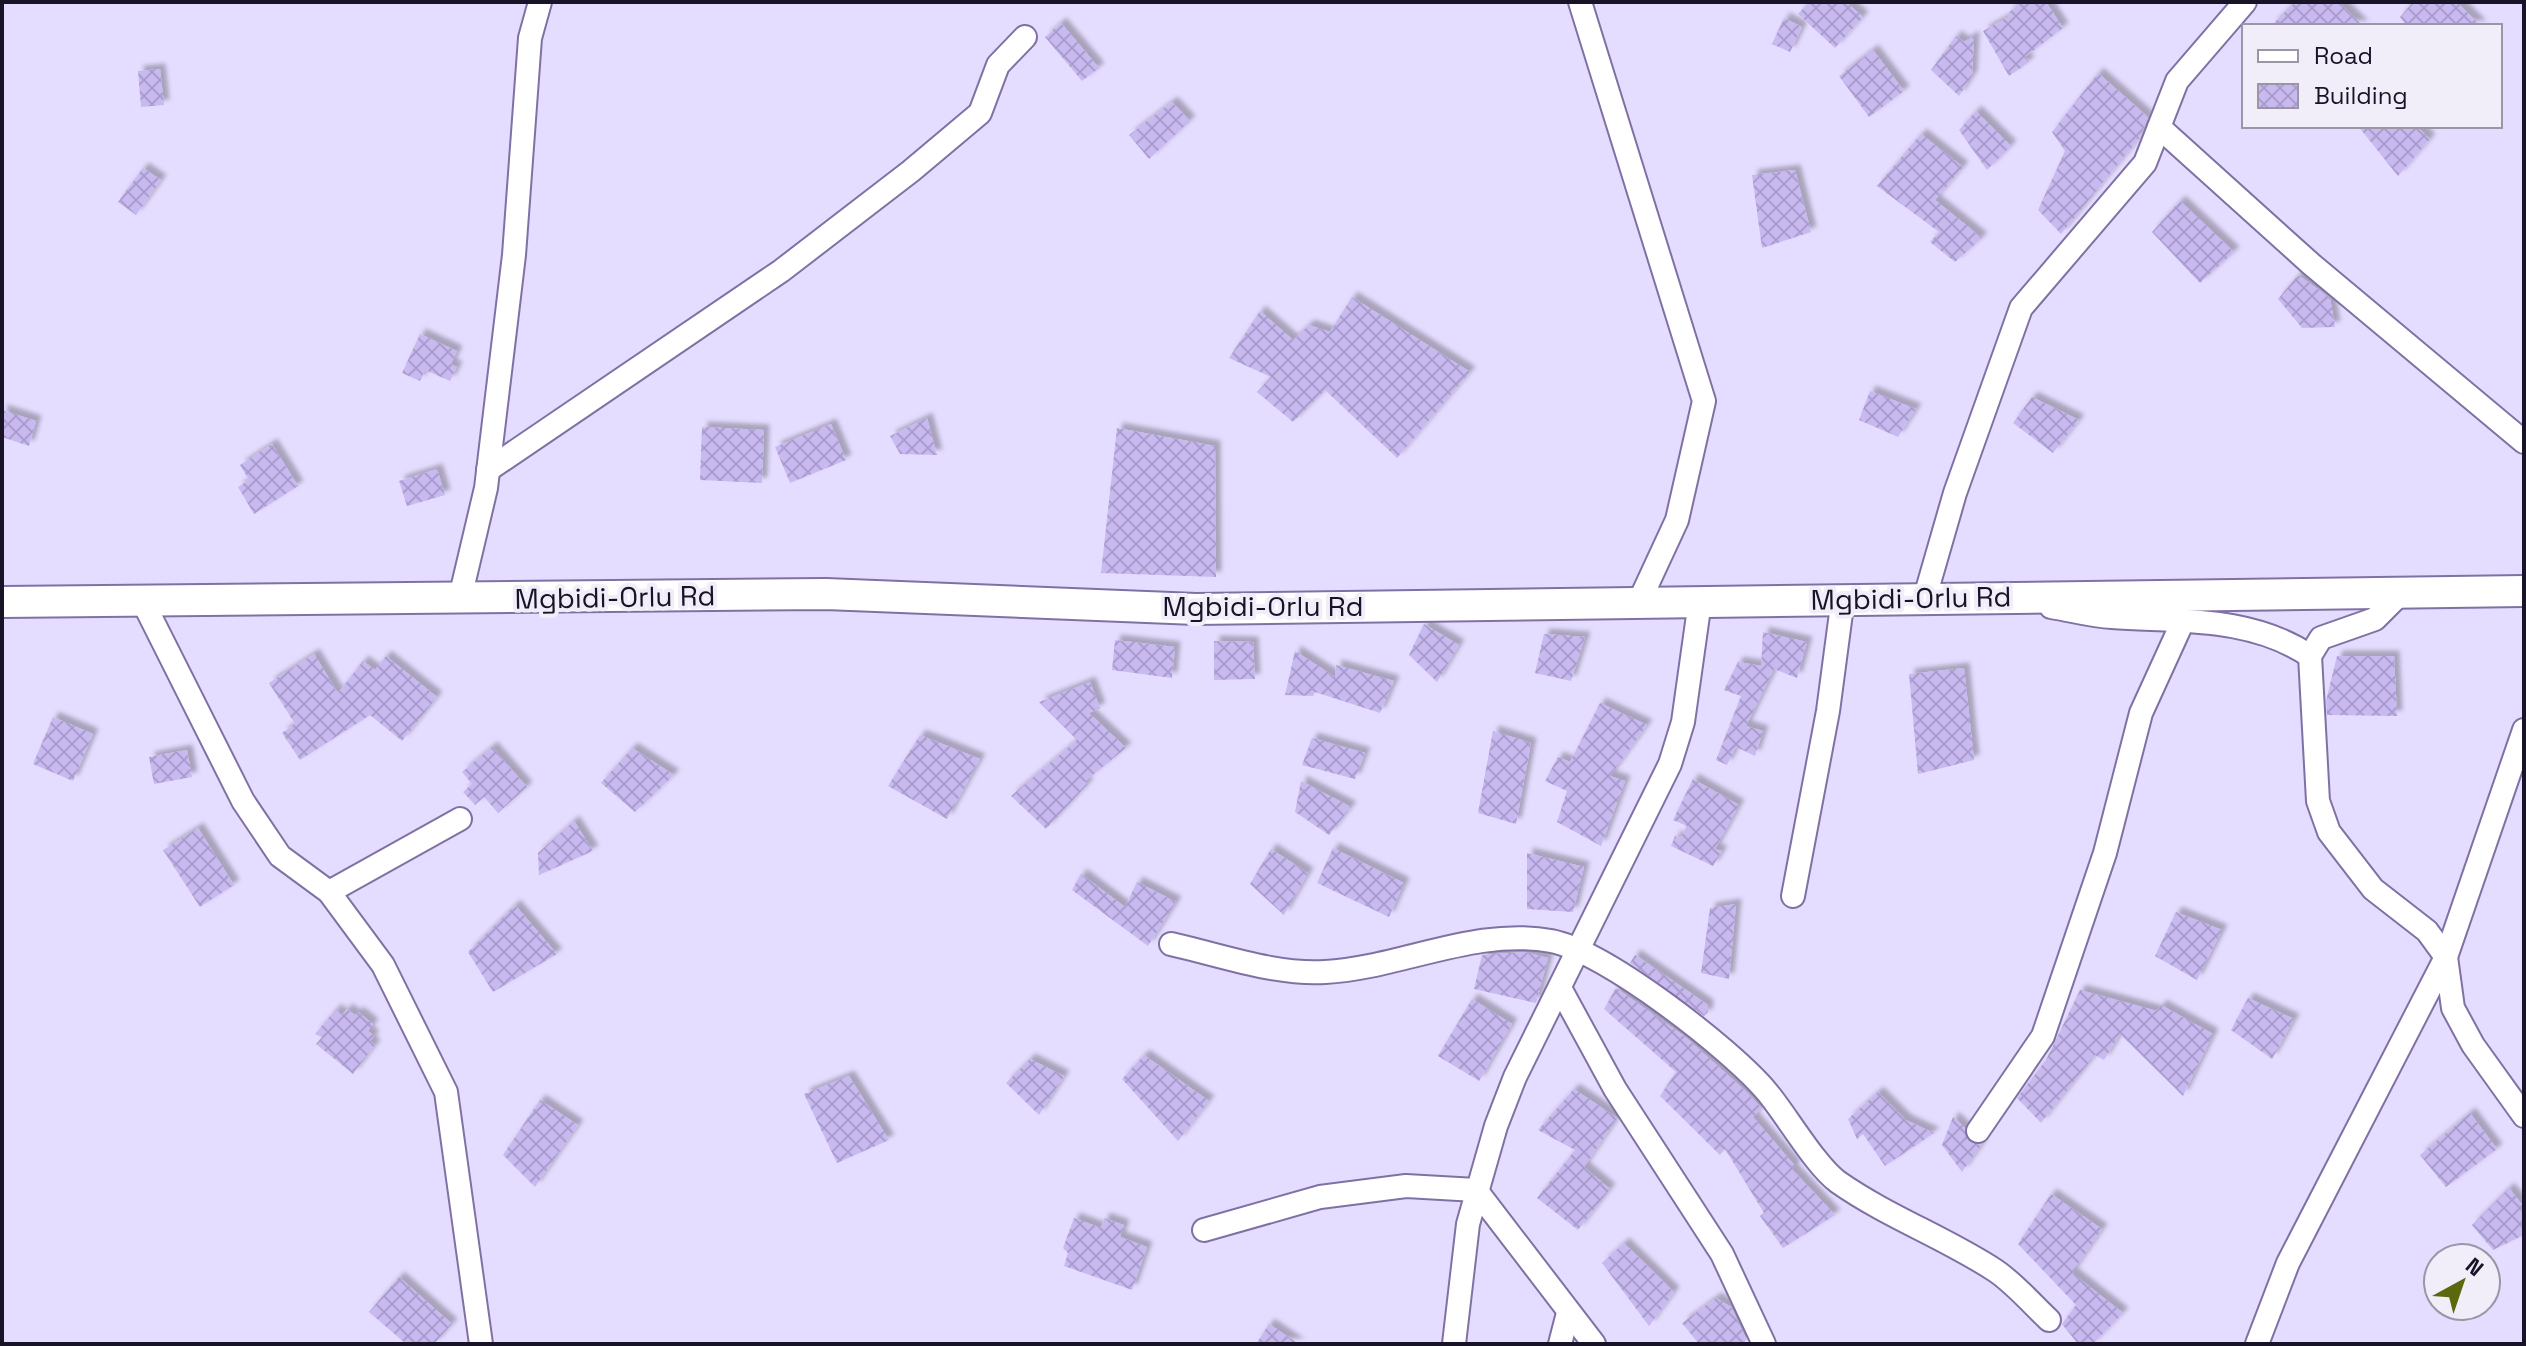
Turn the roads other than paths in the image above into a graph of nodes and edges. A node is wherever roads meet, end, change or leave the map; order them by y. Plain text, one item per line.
1 (540, 2) edge
2 (1580, 2) edge
3 (2245, 2) edge
4 (1025, 37) dead end
5 (2159, 127) junction
6 (2524, 442) edge
7 (488, 470) junction
8 (2524, 591) edge
9 (2402, 592) junction
10 (1925, 597) junction
11 (1994, 597) junction
12 (460, 598) junction
13 (1843, 598) junction
14 (1700, 601) junction
15 (2, 602) edge
16 (143, 602) junction
17 (1639, 602) junction
18 (2183, 621) junction
19 (2310, 656) junction
20 (2524, 730) edge
21 (460, 819) dead end
22 (329, 892) junction
23 (1793, 896) dead end
24 (1171, 944) dead end
25 (1579, 950) junction
26 (2446, 957) junction
27 (1560, 988) junction
28 (2524, 1116) edge
29 (1978, 1131) dead end
30 (1476, 1190) junction
31 (1204, 1230) dead end
32 (1568, 1313) junction
33 (2049, 1320) dead end
34 (481, 1344) edge
35 (1454, 1344) edge
36 (1560, 1344) edge
37 (1594, 1344) edge
38 (1764, 1344) edge
39 (2257, 1344) edge

1 - 7 street
2 - 17 street
3 - 5 street
4 - 7 street
5 - 6 street
5 - 10 street
7 - 12 street
8 - 9 main road, Mgbidi-Orlu Rd
9 - 11 main road, Mgbidi-Orlu Rd
9 - 19 street
10 - 11 main road, Mgbidi-Orlu Rd
10 - 13 main road, Mgbidi-Orlu Rd
11 - 18 street
12 - 16 main road, Mgbidi-Orlu Rd
12 - 17 main road, Mgbidi-Orlu Rd
13 - 14 main road, Mgbidi-Orlu Rd
13 - 23 street
14 - 17 main road, Mgbidi-Orlu Rd
14 - 25 street
15 - 16 main road, Mgbidi-Orlu Rd
16 - 22 street
18 - 19 street
18 - 29 street
19 - 26 street
20 - 26 street
21 - 22 street
22 - 34 street
24 - 25 street
25 - 27 street
25 - 33 street
26 - 28 street
26 - 39 street
27 - 30 street
27 - 38 street
30 - 31 street
30 - 32 street
30 - 35 street
32 - 36 street
32 - 37 street

